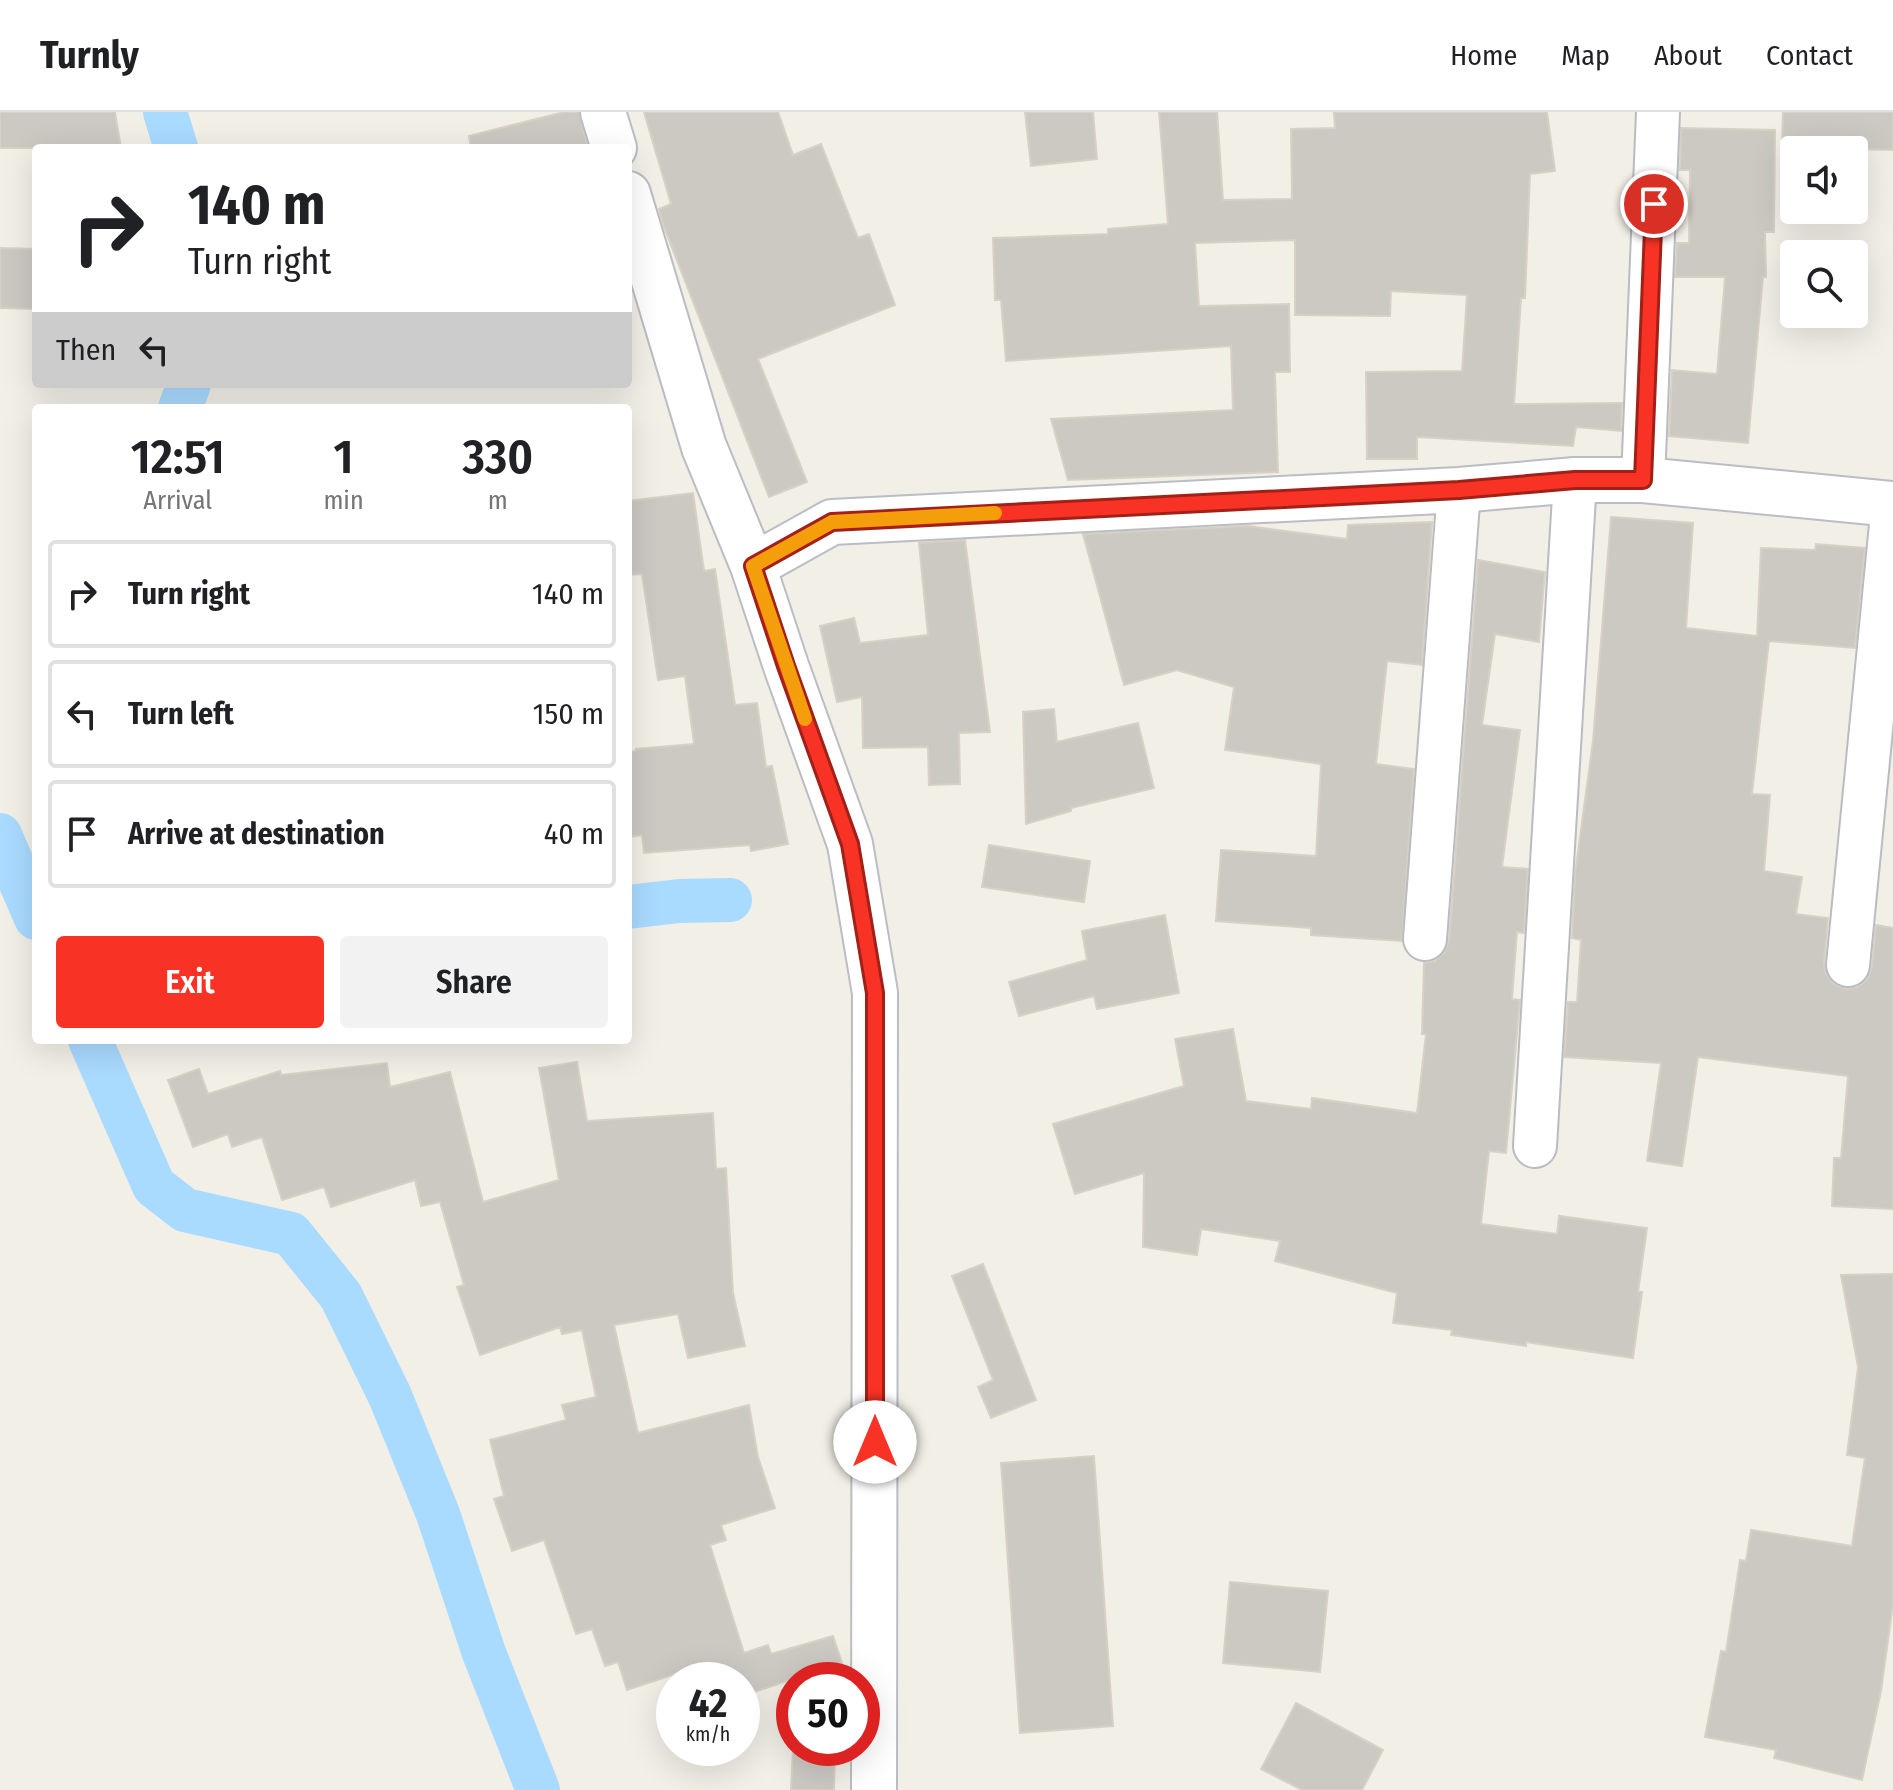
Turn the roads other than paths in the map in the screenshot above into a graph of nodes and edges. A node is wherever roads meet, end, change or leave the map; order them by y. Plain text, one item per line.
1 (603, 112) edge
2 (1658, 112) edge
3 (613, 144) edge
4 (632, 207) edge
5 (1575, 480) junction
6 (1643, 480) junction
7 (1459, 490) junction
8 (1893, 504) edge
9 (753, 566) junction
10 (1425, 939) dead end
11 (1848, 965) dead end
12 (1535, 1146) dead end
13 (874, 1790) edge

1 - 3 main road
2 - 6 street
4 - 9 main road
5 - 6 main road
5 - 7 main road
5 - 12 street
6 - 8 main road
7 - 9 main road
7 - 10 street
8 - 11 street
9 - 13 main road

